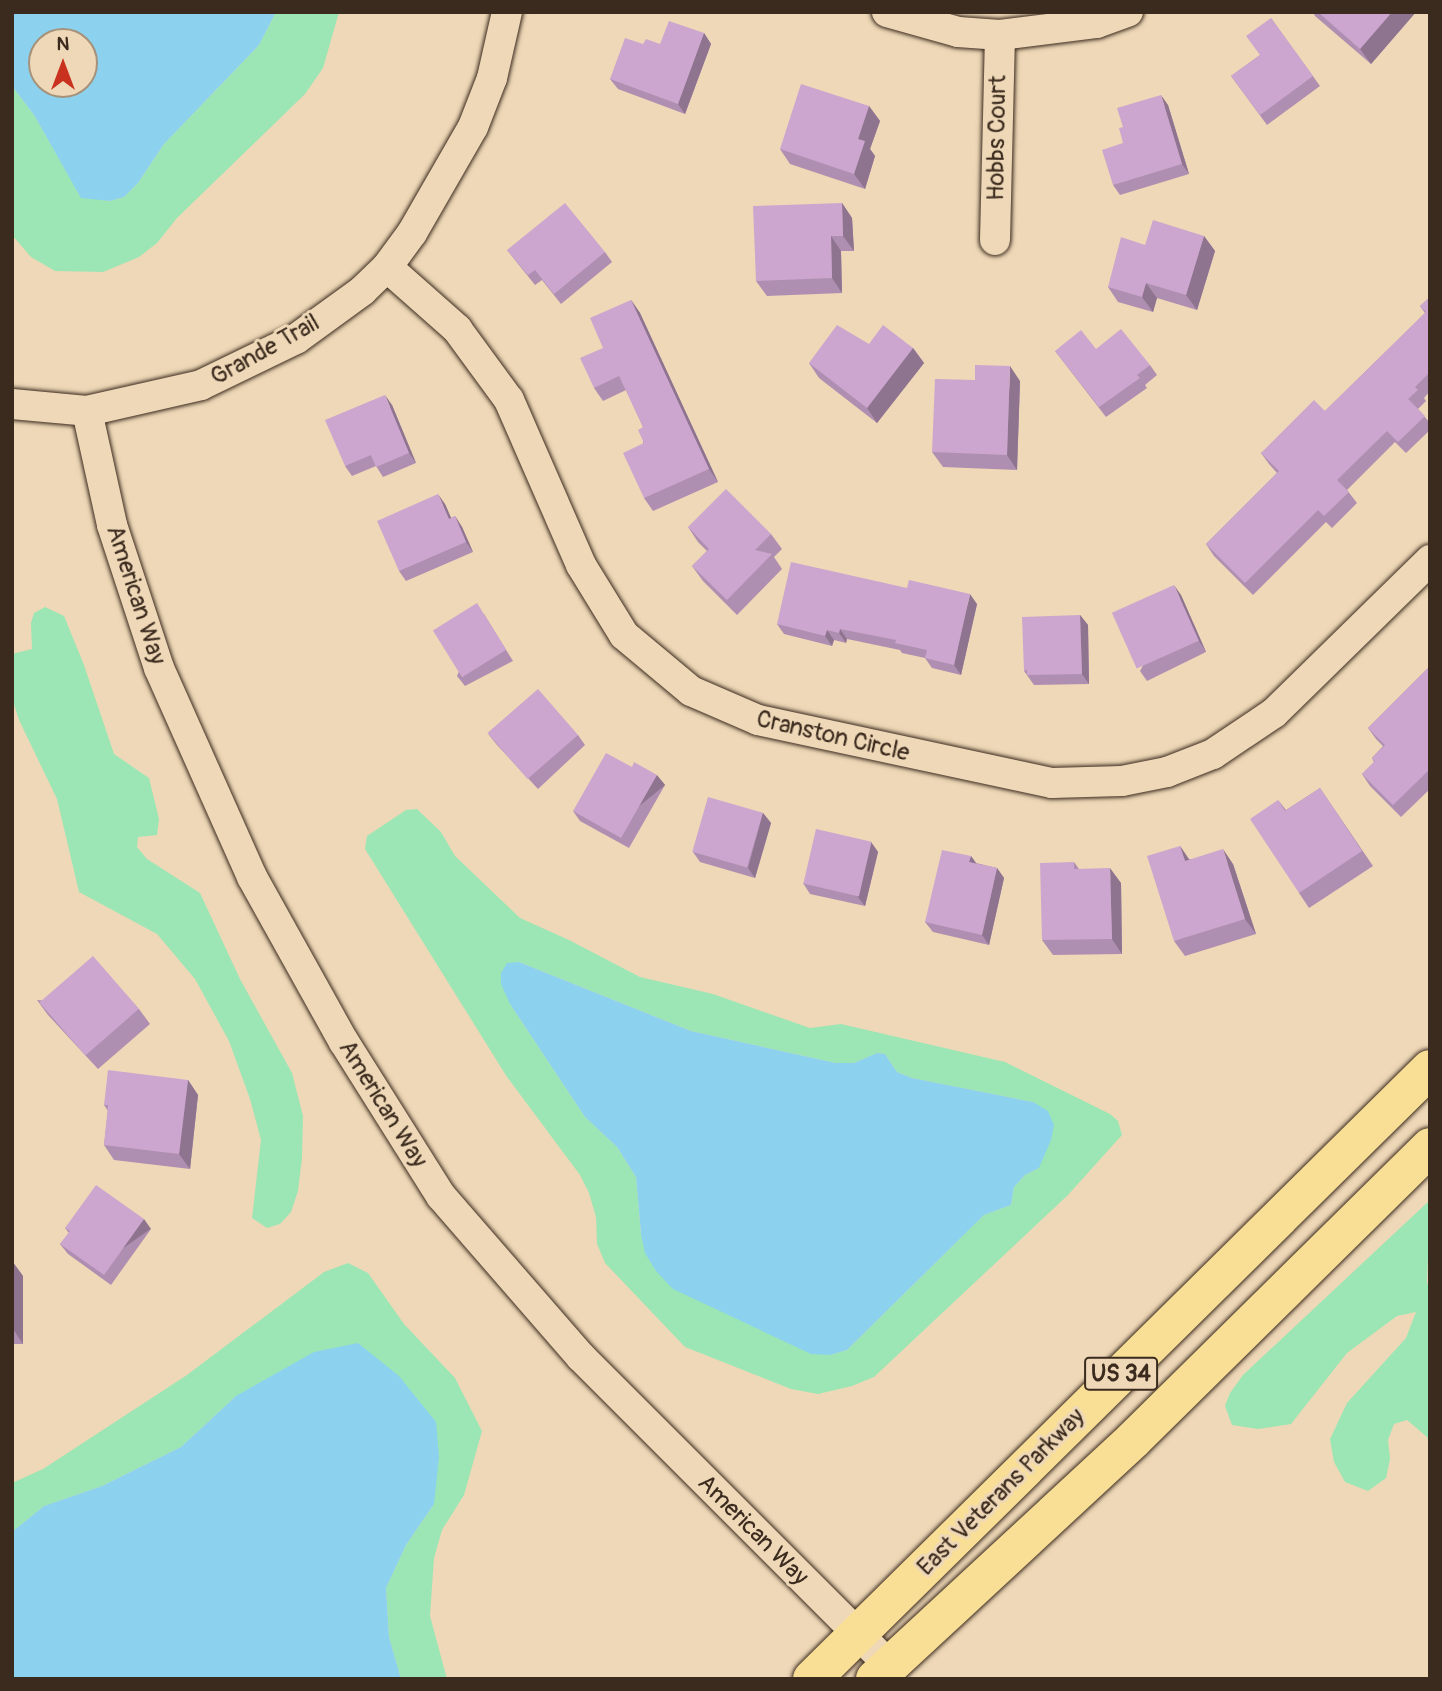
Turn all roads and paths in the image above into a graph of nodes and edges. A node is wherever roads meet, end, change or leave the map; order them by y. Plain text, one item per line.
1 (507, 12) edge
2 (887, 12) edge
3 (1128, 12) edge
4 (1000, 35) junction
5 (995, 240) dead end
6 (387, 267) junction
7 (12, 404) edge
8 (87, 411) junction
9 (1430, 560) edge
10 (1430, 1069) edge
11 (1430, 1147) edge
12 (858, 1633) junction
13 (882, 1672) edge
14 (812, 1679) edge

1 - 6 street, Grande Trail
2 - 4 street
3 - 4 street
4 - 5 street, Hobbs Court
6 - 8 street, Grande Trail
6 - 9 street, Cranston Circle
7 - 8 street, Grande Trail
8 - 12 street, American Way
10 - 12 main road, East Veterans Parkway / US 34
11 - 13 main road, East Veterans Parkway / US 34
12 - 13 street, American Way
12 - 14 main road, East Veterans Parkway / US 34

